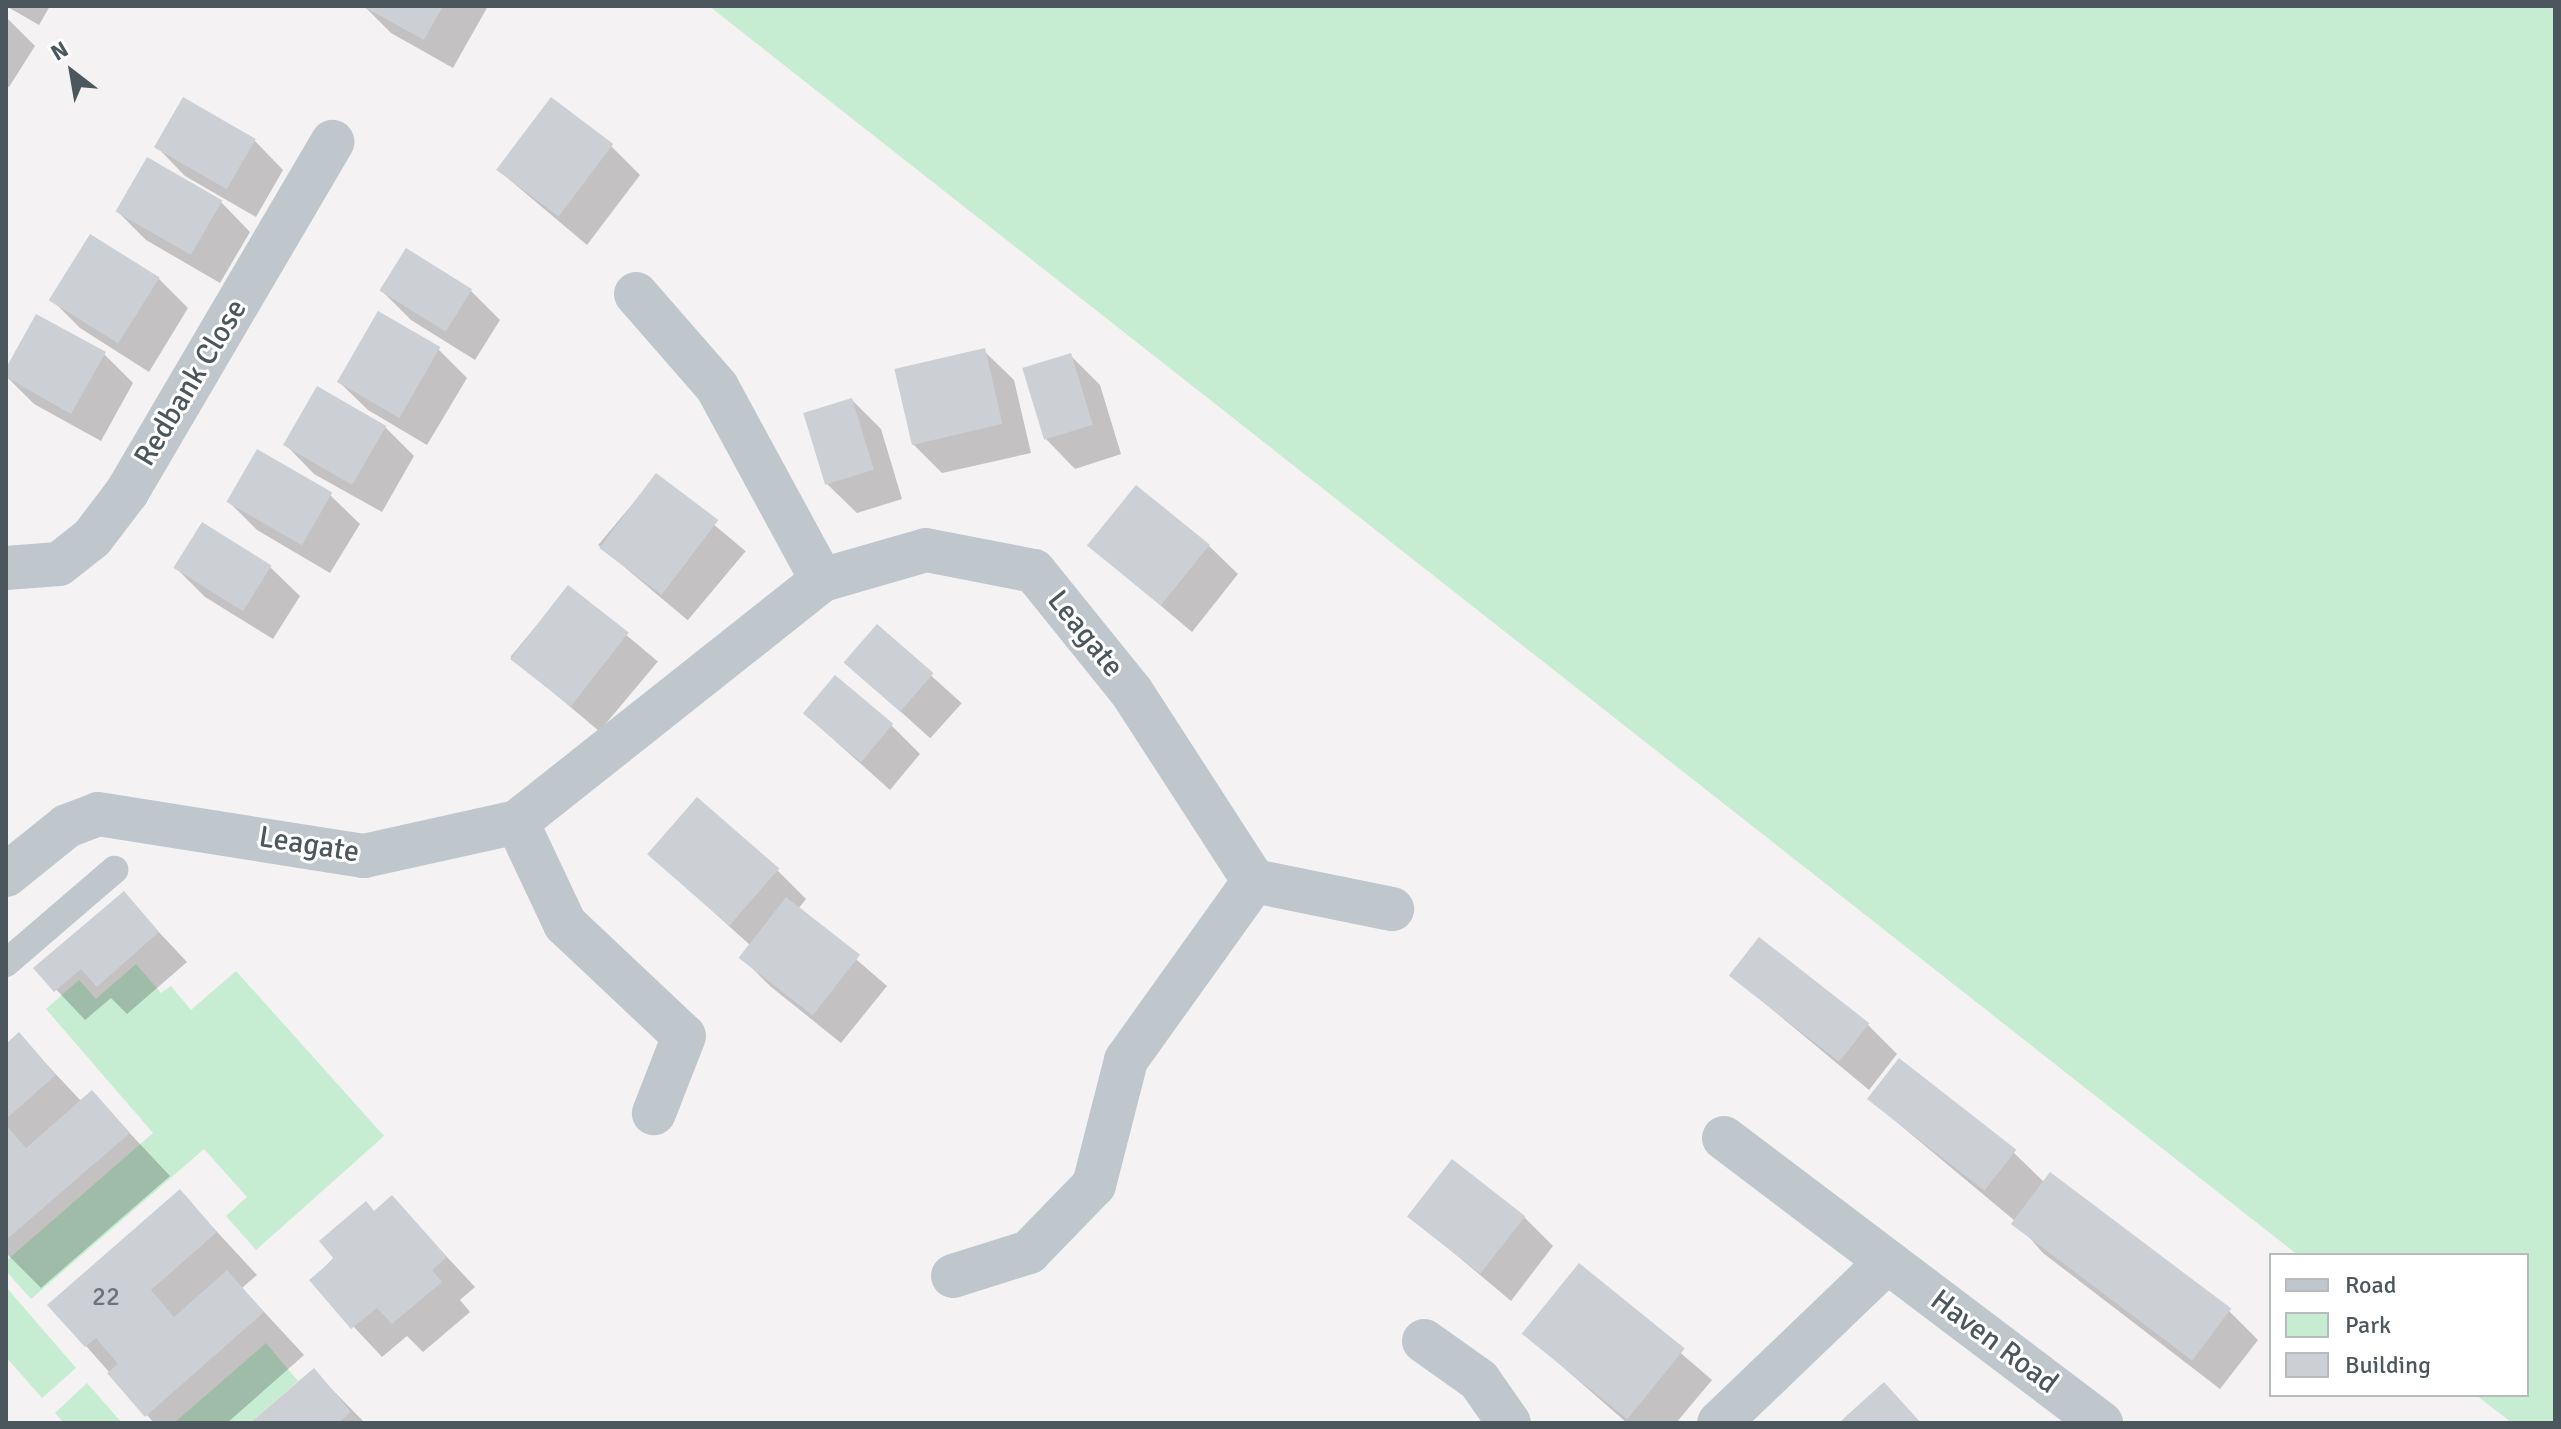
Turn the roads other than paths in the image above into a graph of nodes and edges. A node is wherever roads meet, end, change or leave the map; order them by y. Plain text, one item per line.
1 (332, 142) dead end
2 (636, 294) dead end
3 (6, 568) edge
4 (822, 580) junction
5 (517, 822) junction
6 (114, 870) dead end
7 (6, 875) edge
8 (1254, 881) junction
9 (1392, 909) dead end
10 (6, 963) edge
11 (654, 1113) dead end
12 (1724, 1138) dead end
13 (1887, 1262) junction
14 (953, 1276) dead end
15 (1424, 1341) dead end
16 (1509, 1423) edge
17 (1719, 1423) edge
18 (2101, 1423) edge

1 - 3 street, Redbank Close
2 - 4 street
4 - 5 street, Leagate
4 - 8 street, Leagate
5 - 7 street, Leagate
5 - 11 street
6 - 10 lane
8 - 9 street
8 - 14 street
12 - 13 street, Haven Road
13 - 17 street
13 - 18 street, Haven Road
15 - 16 street

